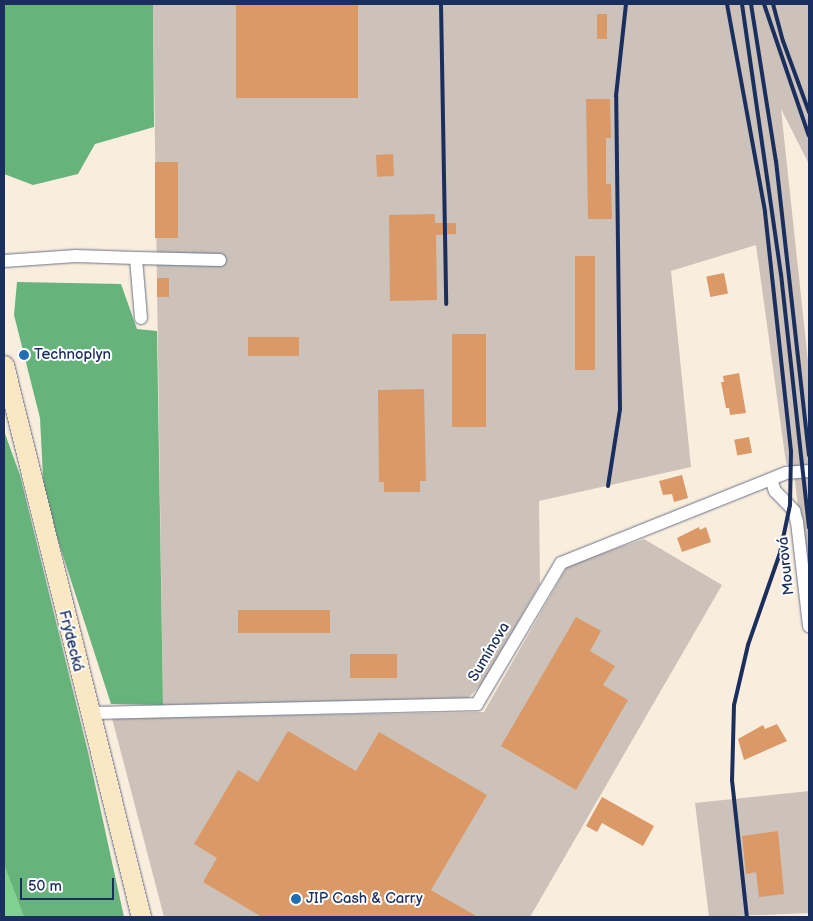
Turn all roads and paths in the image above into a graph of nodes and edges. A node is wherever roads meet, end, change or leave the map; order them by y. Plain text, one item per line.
1 (136, 258) junction
2 (220, 260) dead end
3 (4, 261) edge
4 (142, 318) dead end
5 (4, 365) edge
6 (809, 471) edge
7 (772, 482) junction
8 (809, 626) edge
9 (89, 713) junction
10 (141, 917) edge

1 - 2 street
1 - 3 street
1 - 4 street
5 - 9 main road, Frýdecká
6 - 7 street, Sumínova
7 - 8 street, Mourová
7 - 9 street, Sumínova
9 - 10 main road, Frýdecká

